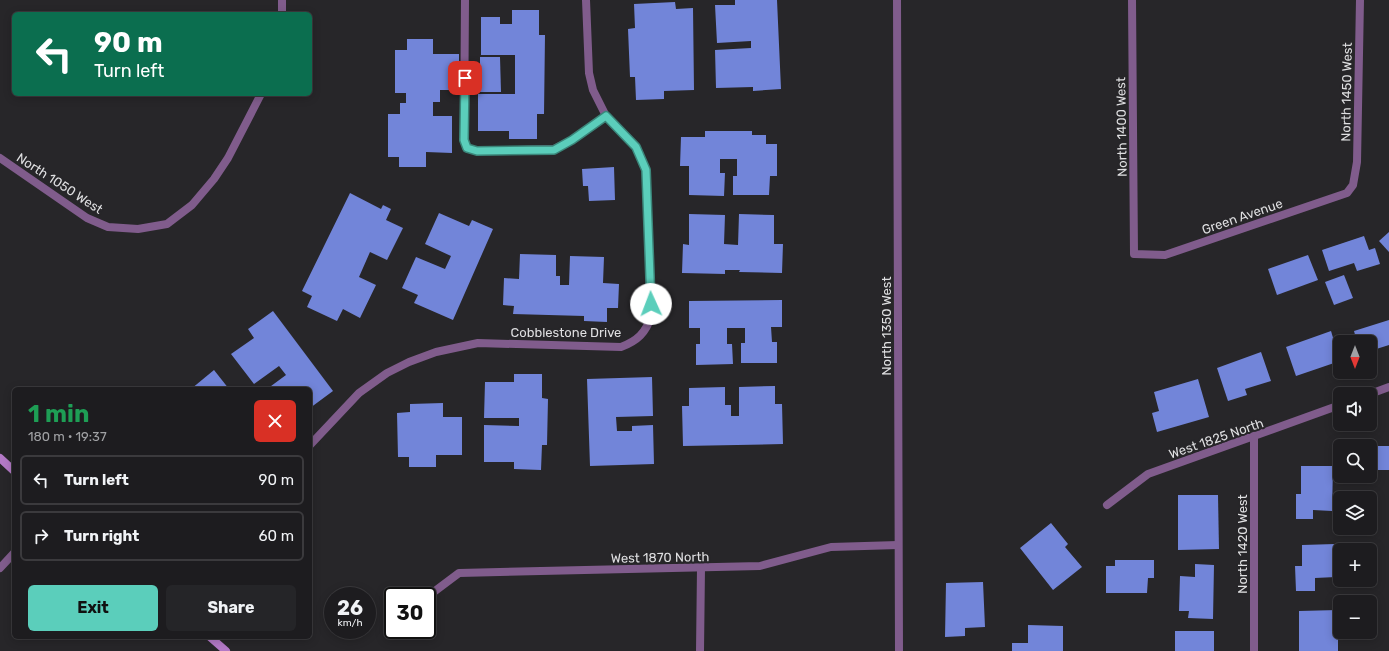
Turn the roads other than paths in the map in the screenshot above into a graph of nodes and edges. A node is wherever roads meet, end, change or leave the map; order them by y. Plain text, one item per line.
1 (282, 0) edge
2 (466, 0) edge
3 (586, 0) edge
4 (897, 0) edge
5 (1132, 0) edge
6 (1360, 0) edge
7 (282, 12) edge
8 (260, 96) edge
9 (606, 116) junction
10 (0, 158) edge
11 (1353, 185) joint
12 (1134, 254) joint
13 (1389, 387) edge
14 (1377, 391) edge
15 (1333, 408) edge
16 (1254, 437) junction
17 (312, 443) edge
18 (0, 458) edge
19 (12, 469) edge
20 (1107, 505) dead end
21 (898, 546) junction
22 (12, 555) edge
23 (0, 568) edge
24 (702, 568) junction
25 (436, 590) edge
26 (212, 639) edge
27 (226, 651) edge
28 (700, 651) edge
29 (898, 651) edge
30 (1254, 651) edge

1 - 7 street
2 - 9 street
3 - 9 street, Cobblestone Drive
4 - 21 street, North 1350 West
5 - 12 street, North 1400 West
6 - 11 street, North 1450 West
8 - 10 street, North 1050 West
9 - 17 street, Cobblestone Drive
11 - 12 street, Green Avenue
13 - 14 street
15 - 16 street, West 1825 North
16 - 20 street, West 1825 North
16 - 30 street, North 1420 West
18 - 19 main road
21 - 24 street, West 1870 North
21 - 29 street, North 1350 West
22 - 23 street
24 - 25 street, West 1870 North
24 - 28 street
26 - 27 main road

